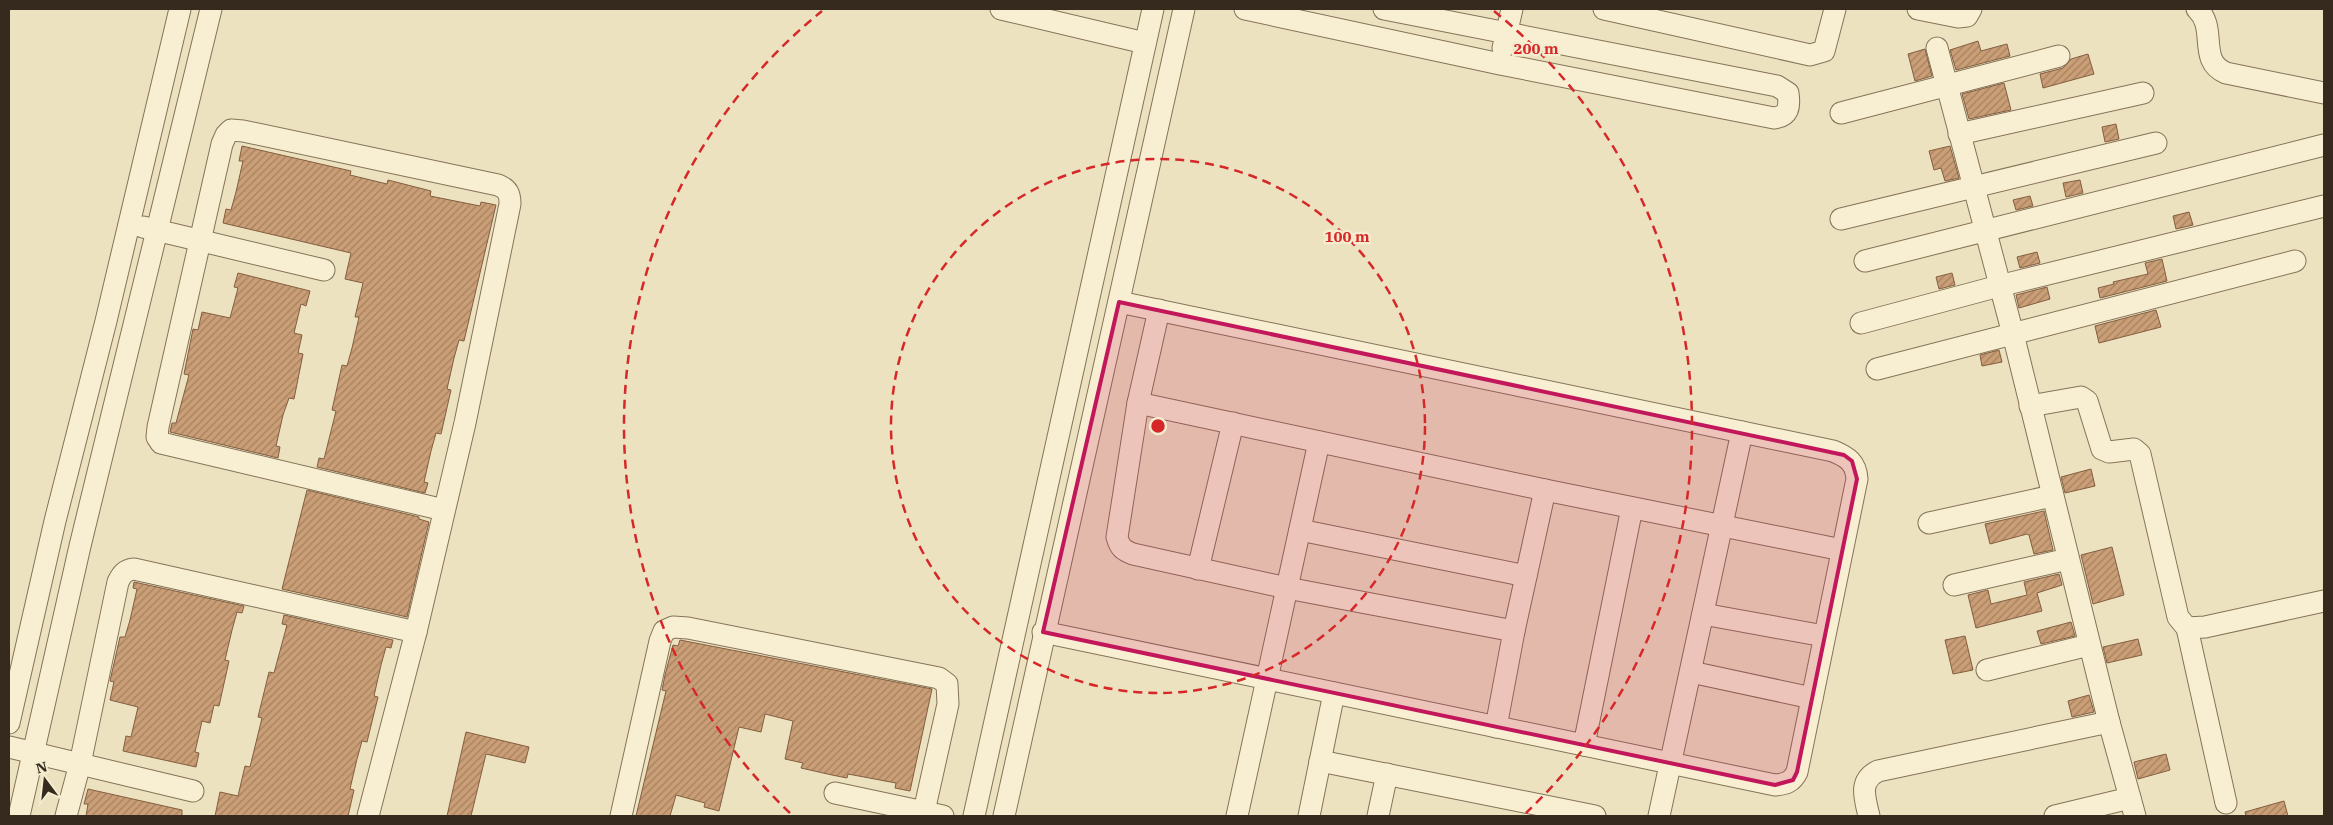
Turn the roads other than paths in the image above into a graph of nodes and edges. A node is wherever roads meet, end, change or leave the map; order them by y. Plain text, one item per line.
1 (180, 9) edge
2 (211, 9) edge
3 (1001, 9) edge
4 (1153, 9) edge
5 (1184, 9) edge
6 (1245, 9) edge
7 (1384, 9) edge
8 (1512, 9) edge
9 (1604, 9) edge
10 (1835, 9) edge
11 (1918, 9) edge
12 (1971, 9) edge
13 (2197, 9) edge
14 (1506, 34) junction
15 (1145, 43) junction
16 (1937, 48) dead end
17 (2059, 56) dead end
18 (1500, 64) junction
19 (1947, 85) junction
20 (2143, 93) dead end
21 (2324, 93) edge
22 (1841, 113) dead end
23 (1959, 134) junction
24 (2156, 143) dead end
25 (2324, 145) edge
26 (1973, 187) junction
27 (2324, 206) edge
28 (1841, 219) dead end
29 (128, 224) junction
30 (158, 231) junction
31 (1984, 231) junction
32 (200, 241) junction
33 (1865, 261) dead end
34 (2295, 261) dead end
35 (324, 270) dead end
36 (1999, 286) junction
37 (1119, 302) junction
38 (1158, 310) junction
39 (1861, 323) dead end
40 (2013, 334) junction
41 (1877, 369) dead end
42 (1138, 403) junction
43 (2030, 406) junction
44 (1233, 424) junction
45 (1742, 432) junction
46 (1319, 442) junction
47 (1545, 490) junction
48 (2052, 496) junction
49 (1632, 508) junction
50 (444, 510) junction
51 (1929, 523) dead end
52 (1722, 526) junction
53 (1300, 530) junction
54 (1842, 550) junction
55 (2068, 559) junction
56 (1198, 569) junction
57 (1526, 576) junction
58 (1954, 586) dead end
59 (1287, 588) junction
60 (2324, 601) edge
61 (1703, 614) junction
62 (2187, 628) junction
63 (1514, 631) junction
64 (416, 632) junction
65 (1044, 632) junction
66 (1824, 636) junction
67 (2089, 645) junction
68 (1987, 670) dead end
69 (1691, 672) junction
70 (1267, 679) junction
71 (1334, 693) junction
72 (1812, 698) junction
73 (2109, 722) junction
74 (9, 723) edge
75 (1496, 727) junction
76 (1584, 745) junction
77 (9, 748) edge
78 (34, 752) junction
79 (1320, 761) junction
80 (1671, 763) junction
81 (80, 764) junction
82 (1387, 774) junction
83 (193, 791) dead end
84 (835, 793) dead end
85 (2226, 803) dead end
86 (2132, 807) edge
87 (930, 815) edge
88 (19, 816) edge
89 (66, 816) edge
90 (368, 816) edge
91 (621, 816) edge
92 (974, 816) edge
93 (1004, 816) edge
94 (1236, 816) edge
95 (1309, 816) edge
96 (1378, 816) edge
97 (1590, 816) edge
98 (1660, 816) edge
99 (1869, 816) edge
100 (2055, 816) edge

1 - 29 street
2 - 30 street
3 - 15 street
4 - 15 street
5 - 37 street
6 - 18 street
7 - 14 street
8 - 14 street
9 - 10 street
11 - 12 street
13 - 21 street
14 - 18 street
14 - 18 street
15 - 92 street
16 - 19 street
17 - 19 street
19 - 22 street
19 - 23 street
20 - 23 street
23 - 26 street
24 - 26 street
25 - 31 street
26 - 28 street
26 - 31 street
27 - 36 street
29 - 30 street
29 - 74 street
30 - 32 street
30 - 78 street
31 - 33 street
31 - 36 street
32 - 35 street
32 - 50 street
32 - 50 street
34 - 40 street
36 - 39 street
36 - 40 street
37 - 38 street
37 - 65 street
38 - 42 street
38 - 45 street
40 - 41 street
40 - 43 street
42 - 44 street
42 - 56 street
43 - 48 street
43 - 62 street
44 - 46 street
44 - 56 street
45 - 52 street
45 - 54 street
46 - 47 street
46 - 53 street
47 - 49 street
47 - 57 street
48 - 51 street
48 - 55 street
49 - 52 street
49 - 76 street
50 - 64 street
52 - 54 street
52 - 61 street
53 - 57 street
53 - 59 street
54 - 66 street
55 - 58 street
55 - 67 street
56 - 59 street
57 - 63 street
59 - 63 street
59 - 70 street
60 - 62 street
61 - 66 street
61 - 69 street
62 - 85 street
63 - 75 street
64 - 81 street
64 - 90 street
65 - 70 street
65 - 93 street
66 - 72 street
67 - 68 street
67 - 73 street
69 - 72 street
69 - 80 street
70 - 71 street
70 - 94 street
71 - 75 street
71 - 79 street
72 - 80 street
73 - 86 street
73 - 99 street
75 - 76 street
76 - 80 street
77 - 78 street
78 - 81 street
78 - 88 street
79 - 82 street
79 - 95 street
80 - 98 street
81 - 83 street
81 - 89 street
82 - 96 street
82 - 97 street
84 - 87 street
86 - 100 street
87 - 91 street

